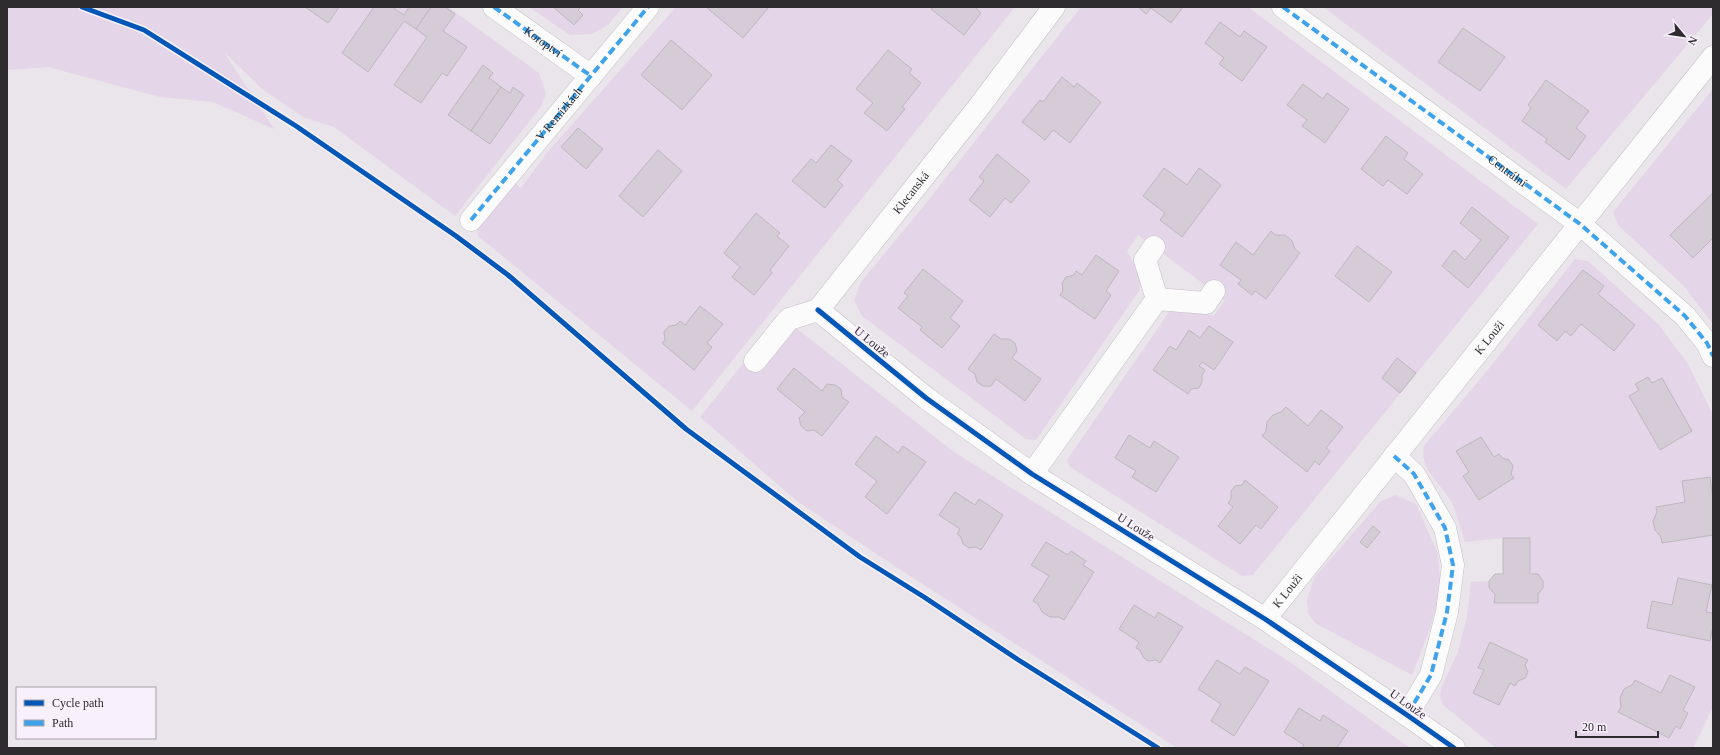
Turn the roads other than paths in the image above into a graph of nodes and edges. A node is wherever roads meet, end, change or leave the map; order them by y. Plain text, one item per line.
1 (494, 7) edge
2 (648, 7) edge
3 (1054, 7) edge
4 (1283, 7) edge
5 (1713, 57) edge
6 (591, 76) junction
7 (471, 220) dead end
8 (1580, 224) junction
9 (1154, 247) dead end
10 (1214, 291) dead end
11 (1157, 298) junction
12 (818, 310) junction
13 (1713, 356) edge
14 (755, 361) dead end
15 (1394, 456) junction
16 (1032, 474) junction
17 (1265, 618) junction
18 (1408, 714) junction
19 (1454, 748) edge

1 - 6 street, Koroptví
2 - 6 street, V Remízkách
3 - 12 street, Klecanská
4 - 8 street, Centrální
5 - 8 street, K Louži
6 - 7 street, V Remízkách
8 - 13 street, Centrální
8 - 15 street, K Louži
9 - 11 street
10 - 11 street
11 - 16 street
12 - 14 street
12 - 16 street, U Louže
15 - 17 street, K Louži
15 - 18 street, U Louže
16 - 17 street, U Louže
17 - 18 street, U Louže
18 - 19 street, U Louže

